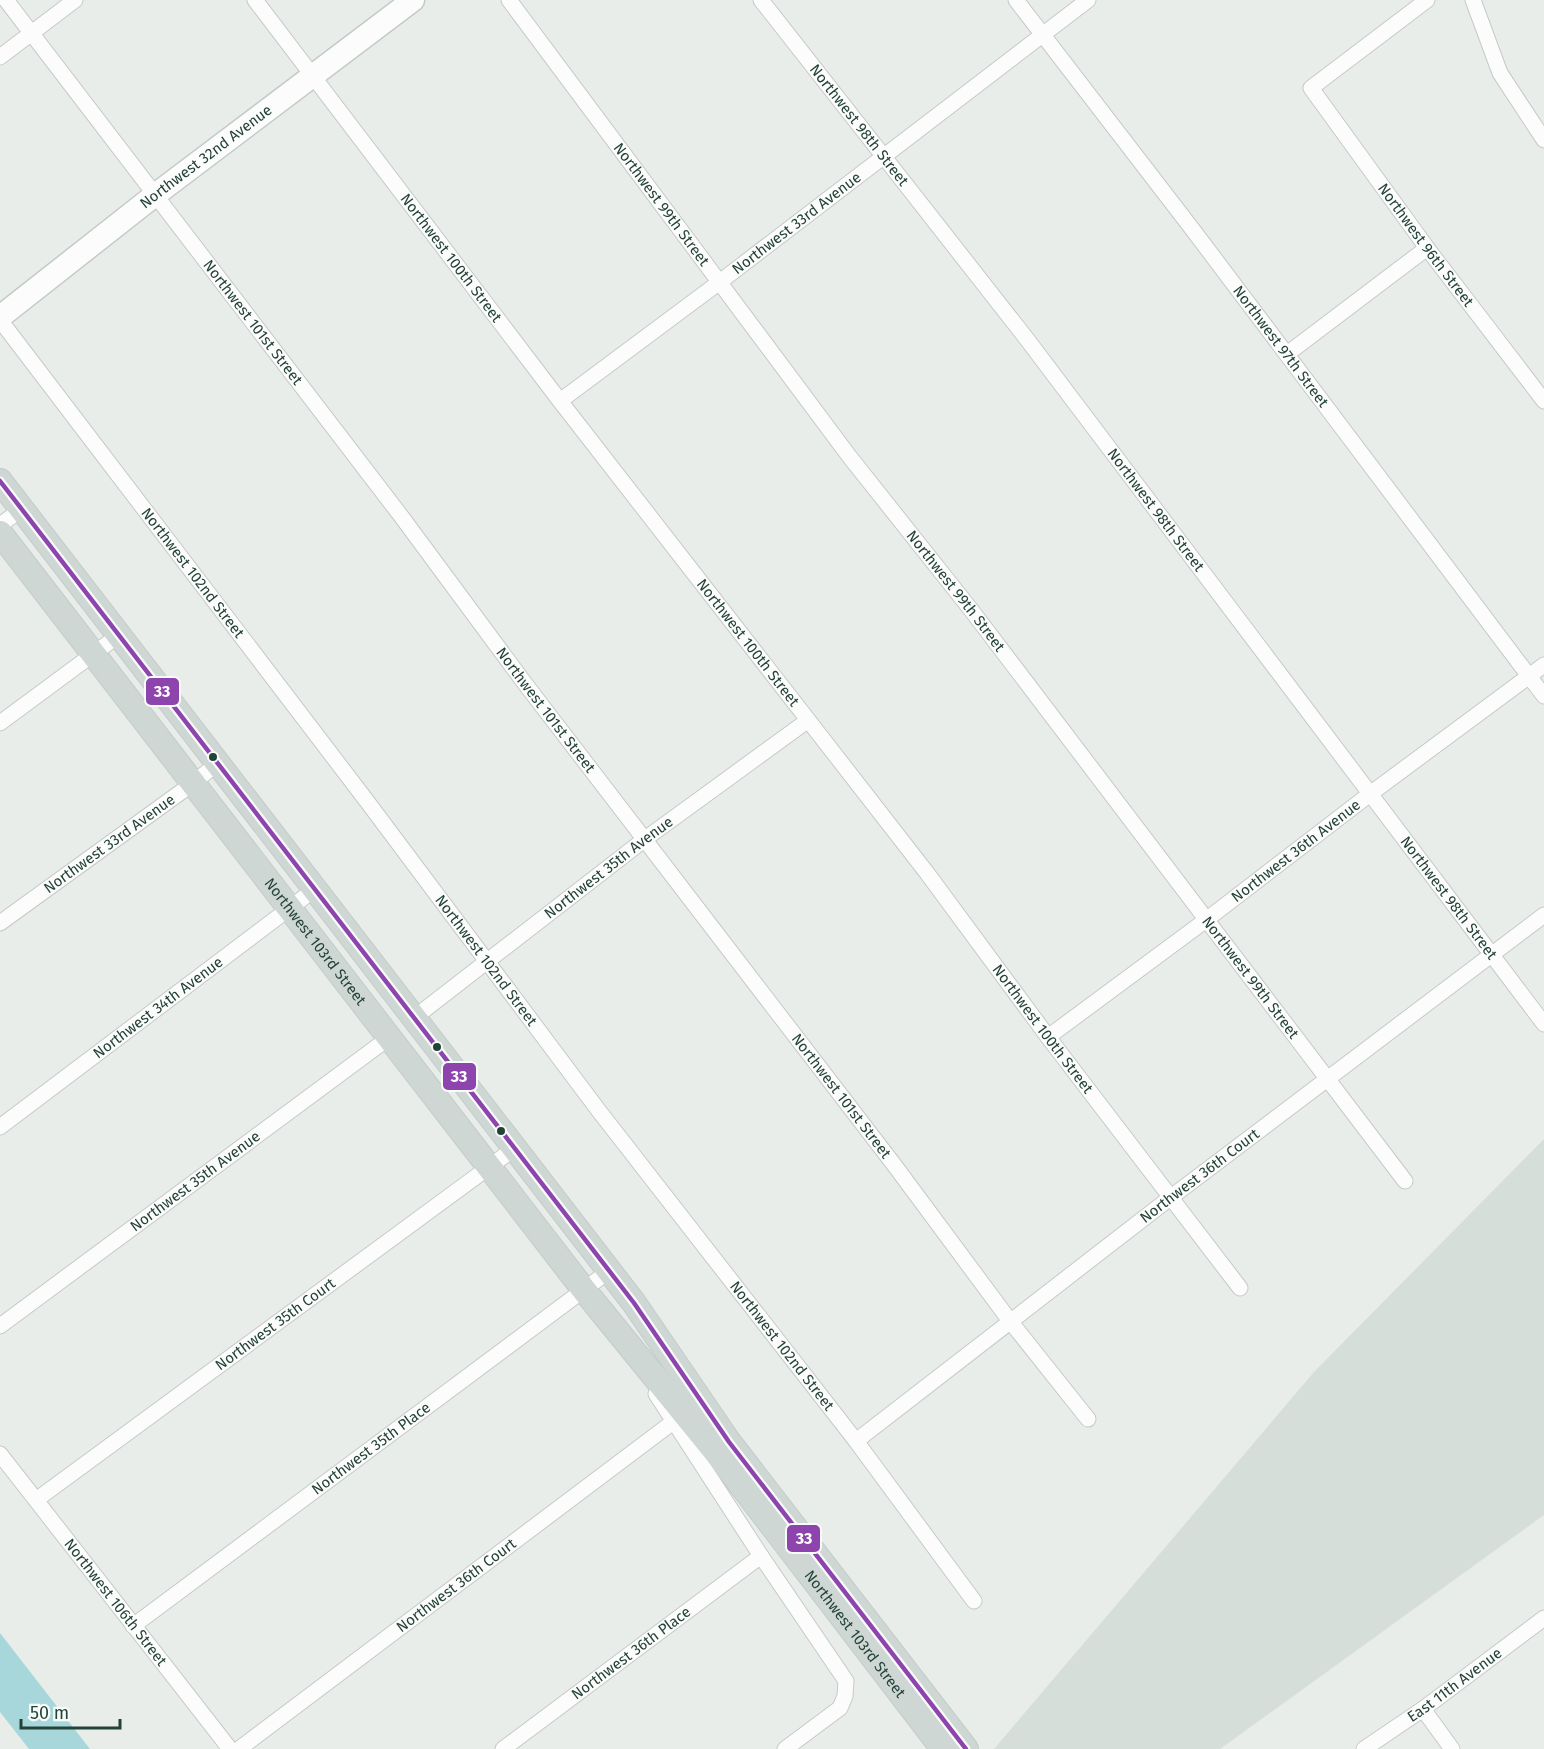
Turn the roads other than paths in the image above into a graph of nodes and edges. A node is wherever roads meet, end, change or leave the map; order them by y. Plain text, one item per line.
1 (6, 0) edge
2 (75, 0) edge
3 (255, 0) edge
4 (413, 0) edge
5 (509, 0) edge
6 (761, 0) edge
7 (1016, 0) edge
8 (1088, 0) edge
9 (1427, 0) edge
10 (1473, 0) edge
11 (31, 34) junction
12 (1043, 36) junction
13 (0, 57) edge
14 (313, 75) junction
15 (1544, 140) edge
16 (882, 157) junction
17 (155, 195) junction
18 (1427, 248) junction
19 (721, 281) junction
20 (0, 318) edge
21 (1287, 354) junction
22 (560, 401) junction
23 (1544, 401) edge
24 (0, 481) edge
25 (22, 509) junction
26 (0, 525) edge
27 (0, 533) edge
28 (119, 635) junction
29 (93, 654) junction
30 (1544, 665) edge
31 (1529, 677) junction
32 (1544, 696) edge
33 (807, 721) junction
34 (0, 723) edge
35 (218, 763) junction
36 (192, 784) junction
37 (1370, 794) junction
38 (645, 839) junction
39 (315, 889) junction
40 (290, 909) junction
41 (1544, 915) edge
42 (1206, 920) junction
43 (0, 923) edge
44 (1491, 954) junction
45 (488, 961) junction
46 (338, 972) junction
47 (414, 1018) junction
48 (1544, 1024) edge
49 (390, 1037) junction
50 (1048, 1037) junction
51 (1329, 1079) junction
52 (465, 1084) junction
53 (0, 1127) edge
54 (515, 1148) junction
55 (489, 1166) junction
56 (1405, 1181) dead end
57 (1170, 1198) junction
58 (609, 1271) junction
59 (1240, 1288) dead end
60 (584, 1290) junction
61 (1010, 1321) junction
62 (0, 1326) edge
63 (632, 1349) junction
64 (1088, 1419) dead end
65 (673, 1422) junction
66 (856, 1441) junction
67 (0, 1454) edge
68 (36, 1500) junction
69 (761, 1556) junction
70 (974, 1601) dead end
71 (1544, 1618) edge
72 (133, 1626) junction
73 (1423, 1709) junction
74 (952, 1746) edge
75 (230, 1749) edge
76 (239, 1749) edge
77 (503, 1749) edge
78 (785, 1749) edge
79 (1364, 1749) edge
80 (1452, 1749) edge

1 - 11 street, Northwest 101st Street
2 - 11 street
3 - 14 street, Northwest 100th Street
4 - 14 main road, Northwest 32nd Avenue
5 - 19 street, Northwest 99th Street
6 - 16 street, Northwest 98th Street
7 - 12 street, Northwest 97th Street
8 - 12 street, Northwest 33rd Avenue
9 - 18 street, Northwest 96th Street
10 - 15 street
11 - 13 street
11 - 17 street, Northwest 101st Street
12 - 16 street, Northwest 33rd Avenue
12 - 21 street, Northwest 97th Street
14 - 17 main road, Northwest 32nd Avenue
14 - 22 street, Northwest 100th Street
16 - 19 street, Northwest 33rd Avenue
16 - 37 street, Northwest 98th Street
17 - 20 main road, Northwest 32nd Avenue
17 - 38 street, Northwest 101st Street
18 - 21 street
18 - 23 street, Northwest 96th Street
19 - 22 street, Northwest 33rd Avenue
19 - 42 street, Northwest 99th Street
20 - 45 street, Northwest 102nd Street
21 - 31 street, Northwest 97th Street
22 - 33 street, Northwest 100th Street
24 - 25 main road, Northwest 103rd Street
25 - 26 street
25 - 28 main road, Northwest 103rd Street
27 - 29 main road, Northwest 103rd Street
28 - 29 street
28 - 35 main road, Northwest 103rd Street
29 - 34 street
29 - 36 main road, Northwest 103rd Street
30 - 31 street, Northwest 36th Avenue
31 - 32 street, Northwest 97th Street
31 - 37 street, Northwest 36th Avenue
33 - 38 street, Northwest 35th Avenue
33 - 50 street, Northwest 100th Street
35 - 36 street, Northwest 33rd Avenue
35 - 39 main road, Northwest 103rd Street
36 - 40 main road, Northwest 103rd Street
36 - 43 street, Northwest 33rd Avenue
37 - 42 street, Northwest 36th Avenue
37 - 44 street, Northwest 98th Street
38 - 45 street, Northwest 35th Avenue
38 - 61 street, Northwest 101st Street
39 - 40 street, Northwest 34th Avenue
39 - 47 main road, Northwest 103rd Street
40 - 46 main road, Northwest 103rd Street
40 - 53 street, Northwest 34th Avenue
41 - 44 street, Northwest 36th Court
42 - 50 street, Northwest 36th Avenue
42 - 51 street, Northwest 99th Street
44 - 48 street, Northwest 98th Street
44 - 51 street, Northwest 36th Court
45 - 47 street, Northwest 35th Avenue
45 - 66 street, Northwest 102nd Street
46 - 47 main road
46 - 49 main road, Northwest 103rd Street
47 - 52 main road, Northwest 103rd Street
49 - 52 main road
49 - 55 main road, Northwest 103rd Street
49 - 62 street, Northwest 35th Avenue
50 - 57 street, Northwest 100th Street
51 - 56 street, Northwest 99th Street
51 - 57 street, Northwest 36th Court
52 - 54 main road, Northwest 103rd Street
54 - 55 street, Northwest 35th Court
54 - 58 main road, Northwest 103rd Street
55 - 60 main road, Northwest 103rd Street
55 - 68 street, Northwest 35th Court
57 - 59 street, Northwest 100th Street
57 - 61 street, Northwest 36th Court
58 - 60 street, Northwest 35th Place
58 - 74 main road, Northwest 103rd Street
60 - 63 main road, Northwest 103rd Street
60 - 72 street, Northwest 35th Place
61 - 64 street, Northwest 101st Street
61 - 66 street, Northwest 36th Court
63 - 65 street, Northwest 103rd Street
63 - 74 main road, Northwest 103rd Street
65 - 69 street, Northwest 103rd Street
65 - 76 street, Northwest 36th Court
66 - 70 street, Northwest 102nd Street
67 - 68 street, Northwest 106th Street
68 - 72 street, Northwest 106th Street
69 - 77 street, Northwest 36th Place
69 - 78 street, Northwest 103rd Street
71 - 73 street, East 11th Avenue
72 - 75 street, Northwest 106th Street
73 - 79 street, East 11th Avenue
73 - 80 street

